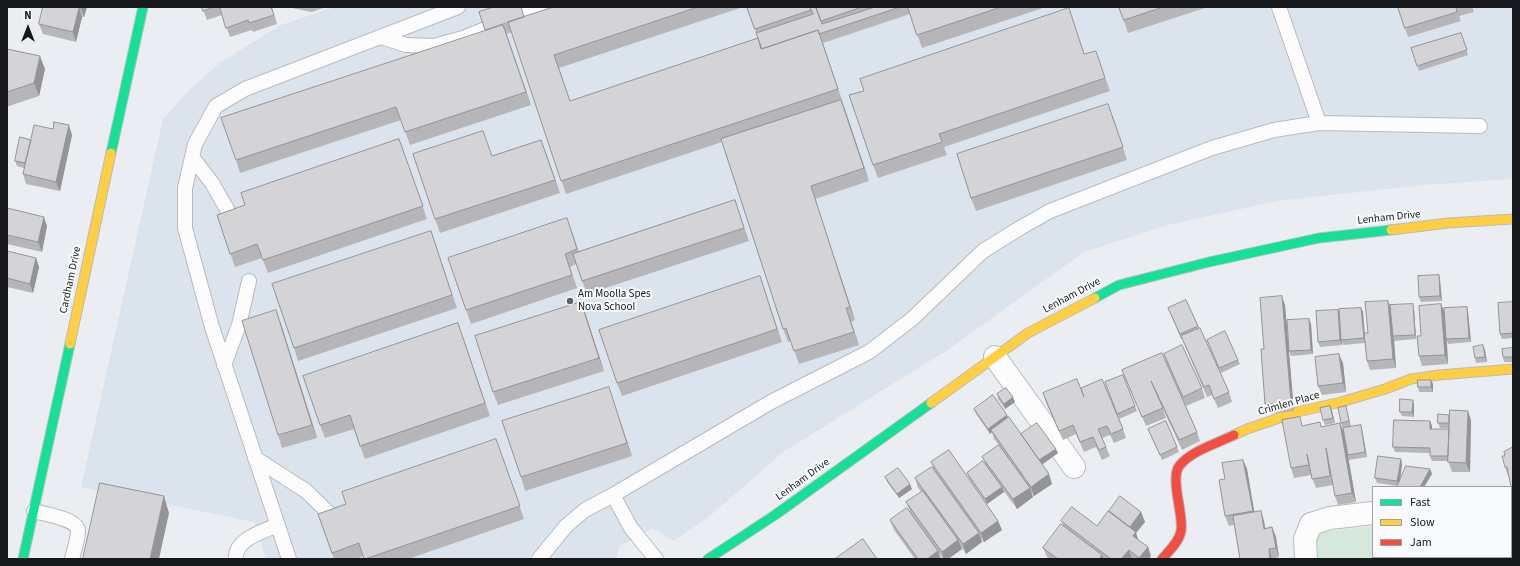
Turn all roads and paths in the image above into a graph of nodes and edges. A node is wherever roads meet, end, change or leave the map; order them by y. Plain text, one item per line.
1 (143, 7) edge
2 (458, 7) edge
3 (549, 7) edge
4 (1279, 7) edge
5 (381, 37) junction
6 (1319, 123) junction
7 (1480, 126) dead end
8 (192, 157) junction
9 (232, 218) edge
10 (1513, 219) edge
11 (249, 281) dead end
12 (995, 357) junction
13 (224, 365) junction
14 (1513, 369) edge
15 (255, 458) junction
16 (1074, 467) dead end
17 (613, 496) junction
18 (34, 511) junction
19 (1372, 513) edge
20 (277, 526) junction
21 (23, 559) edge
22 (72, 559) edge
23 (236, 559) edge
24 (289, 559) edge
25 (348, 559) edge
26 (539, 559) edge
27 (656, 559) edge
28 (708, 559) edge
29 (1162, 559) edge
30 (1306, 559) edge

1 - 18 street, Cardham Drive
2 - 5 lane
3 - 5 lane
4 - 6 lane
5 - 8 lane
6 - 7 lane
6 - 17 lane
8 - 9 lane
8 - 13 lane
10 - 12 street, Lenham Drive
11 - 13 lane
12 - 16 street
12 - 28 street, Lenham Drive
13 - 15 lane
14 - 29 street, Crimlen Place
15 - 20 lane
15 - 25 lane
17 - 26 lane
17 - 27 lane
18 - 21 street, Cardham Drive
18 - 22 lane
19 - 30 street
20 - 23 lane
20 - 24 lane

